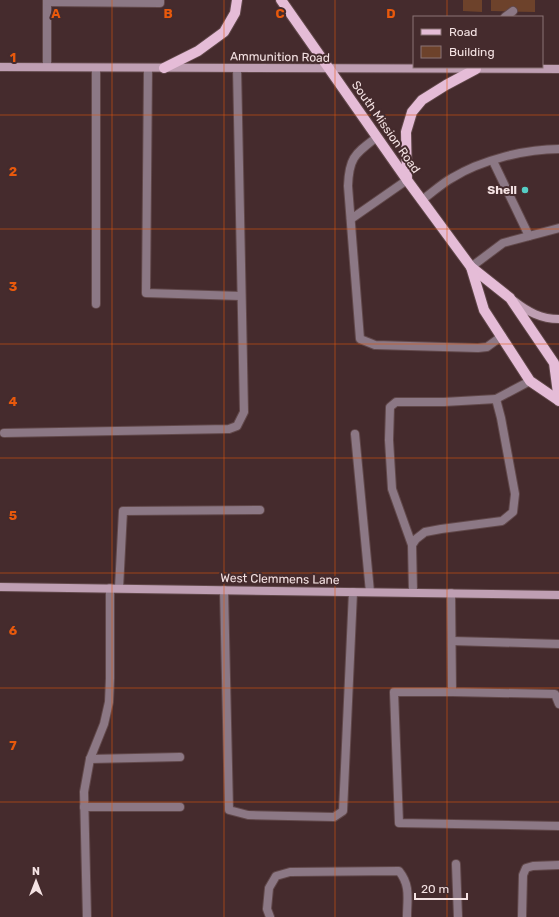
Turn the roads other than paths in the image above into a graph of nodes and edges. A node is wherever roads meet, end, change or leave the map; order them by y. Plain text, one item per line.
1 (237, 0) edge
2 (281, 0) edge
3 (47, 1) edge
4 (160, 1) edge
5 (513, 11) dead end
6 (506, 16) edge
7 (0, 67) edge
8 (47, 67) junction
9 (96, 68) junction
10 (148, 68) junction
11 (164, 68) junction
12 (236, 68) junction
13 (494, 68) edge
14 (330, 69) junction
15 (476, 69) junction
16 (559, 69) edge
17 (377, 137) junction
18 (559, 148) edge
19 (492, 161) junction
20 (407, 180) junction
21 (422, 200) junction
22 (351, 219) junction
23 (559, 228) edge
24 (529, 236) junction
25 (471, 267) junction
26 (241, 296) junction
27 (510, 298) junction
28 (96, 304) dead end
29 (559, 319) edge
30 (502, 336) junction
31 (530, 381) junction
32 (496, 399) junction
33 (559, 400) edge
34 (4, 433) dead end
35 (354, 434) dead end
36 (260, 510) dead end
37 (412, 545) junction
38 (0, 587) edge
39 (110, 588) junction
40 (119, 588) junction
41 (224, 590) junction
42 (353, 592) junction
43 (370, 592) junction
44 (412, 592) junction
45 (451, 593) junction
46 (559, 595) edge
47 (452, 641) junction
48 (559, 644) edge
49 (452, 692) junction
50 (559, 704) edge
51 (180, 757) dead end
52 (90, 759) junction
53 (180, 807) dead end
54 (84, 808) junction
55 (559, 826) edge
56 (456, 864) dead end
57 (559, 865) edge
58 (87, 917) edge
59 (270, 917) edge
60 (407, 917) edge
61 (458, 917) edge
62 (522, 917) edge

1 - 11 main road
2 - 14 main road, South Mission Road
3 - 4 street
3 - 8 street
5 - 6 street
7 - 8 main road, Ammunition Road
8 - 9 main road, Ammunition Road
9 - 10 main road, Ammunition Road
9 - 28 street
10 - 11 main road, Ammunition Road
10 - 26 street
11 - 12 main road, Ammunition Road
12 - 14 main road, Ammunition Road
12 - 26 street
13 - 15 main road, Ammunition Road
13 - 16 main road, Ammunition Road
14 - 15 main road, Ammunition Road
14 - 17 main road, South Mission Road
15 - 20 main road
17 - 20 main road, South Mission Road
17 - 22 street
18 - 19 street
19 - 21 street
19 - 24 street
20 - 21 main road, South Mission Road
20 - 22 street
21 - 25 main road, South Mission Road
22 - 30 street
23 - 24 street
24 - 25 street
25 - 27 main road, South Mission Road
25 - 30 main road, South Mission Road
26 - 34 street
27 - 29 main road
27 - 33 main road, South Mission Road
30 - 31 main road, South Mission Road
31 - 32 street
31 - 33 main road, South Mission Road
32 - 37 street
32 - 37 street
35 - 43 street
36 - 40 street
37 - 44 street
38 - 39 main road, West Clemmens Lane
39 - 40 main road, West Clemmens Lane
39 - 52 street
40 - 41 main road, West Clemmens Lane
41 - 42 main road, West Clemmens Lane
41 - 42 street
42 - 43 main road, West Clemmens Lane
43 - 44 main road, West Clemmens Lane
44 - 45 main road, West Clemmens Lane
45 - 46 main road, West Clemmens Lane
45 - 47 street
47 - 48 street
47 - 49 street
49 - 50 street
49 - 55 street
51 - 52 street
52 - 54 street
53 - 54 street
54 - 58 street
56 - 61 street
57 - 62 street
59 - 60 street

